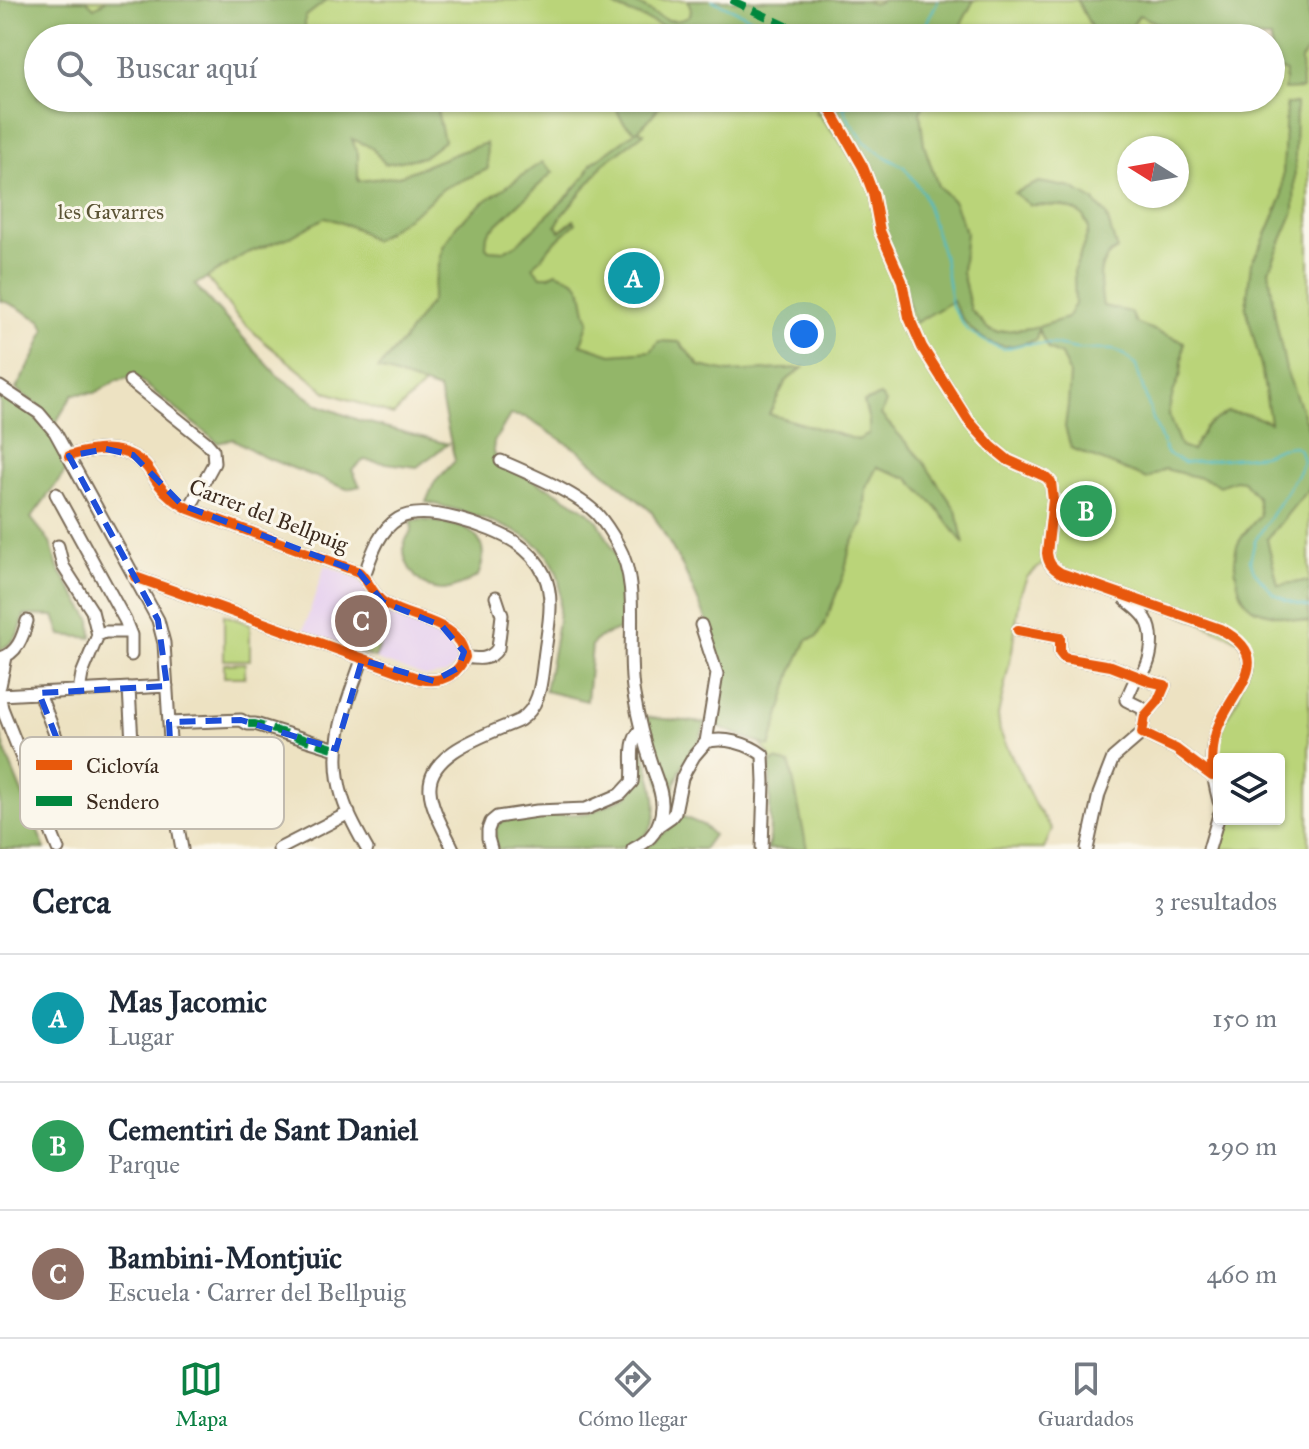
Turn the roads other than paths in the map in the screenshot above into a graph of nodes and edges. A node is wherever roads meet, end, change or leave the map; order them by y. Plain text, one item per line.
1 (832, 112) edge
2 (130, 381) dead end
3 (0, 387) edge
4 (69, 456) junction
5 (501, 461) dead end
6 (56, 494) dead end
7 (189, 509) junction
8 (58, 546) dead end
9 (364, 576) junction
10 (135, 577) junction
11 (1100, 586) junction
12 (496, 597) dead end
13 (27, 621) dead end
14 (701, 625) dead end
15 (1018, 630) dead end
16 (129, 632) junction
17 (98, 635) junction
18 (131, 655) dead end
19 (465, 657) junction
20 (3, 658) edge
21 (362, 660) junction
22 (1140, 678) junction
23 (0, 686) edge
24 (167, 686) junction
25 (129, 688) junction
26 (79, 691) junction
27 (39, 693) junction
28 (0, 697) edge
29 (1145, 716) junction
30 (169, 723) junction
31 (641, 729) junction
32 (1142, 733) junction
33 (56, 737) edge
34 (132, 737) edge
35 (170, 737) edge
36 (706, 742) junction
37 (336, 749) junction
38 (20, 753) edge
39 (1212, 776) junction
40 (1213, 780) edge
41 (349, 813) junction
42 (1216, 825) edge
43 (658, 826) junction
44 (50, 829) edge
45 (178, 829) edge
46 (58, 849) edge
47 (182, 849) edge
48 (279, 849) edge
49 (367, 849) edge
50 (453, 849) edge
51 (491, 849) edge
52 (633, 849) edge
53 (762, 849) edge
54 (1087, 849) edge
55 (1209, 849) edge

1 - 11 street
2 - 7 street
3 - 4 street
4 - 7 street, Carrer del Bellpuig
4 - 10 street
5 - 31 street
6 - 16 street
7 - 9 street, Carrer del Bellpuig
8 - 17 street
9 - 19 street, Carrer del Bellpuig
9 - 50 street
10 - 21 street
10 - 24 street
11 - 22 street
11 - 39 street
12 - 19 street
13 - 20 street
14 - 36 street
15 - 22 street
16 - 17 street
16 - 18 street
17 - 26 street
19 - 21 street
20 - 23 street
21 - 37 street
22 - 29 street
22 - 29 street
24 - 25 street
24 - 30 street
25 - 26 street
25 - 34 street
26 - 27 street
27 - 28 street
27 - 33 street
28 - 38 street
29 - 32 street
30 - 35 street
30 - 37 street
31 - 43 street
31 - 51 street
32 - 39 street
32 - 54 street
36 - 43 street
36 - 53 street
37 - 41 street
39 - 40 street
41 - 48 street
41 - 49 street
42 - 55 street
43 - 52 street
44 - 46 street
45 - 47 street

